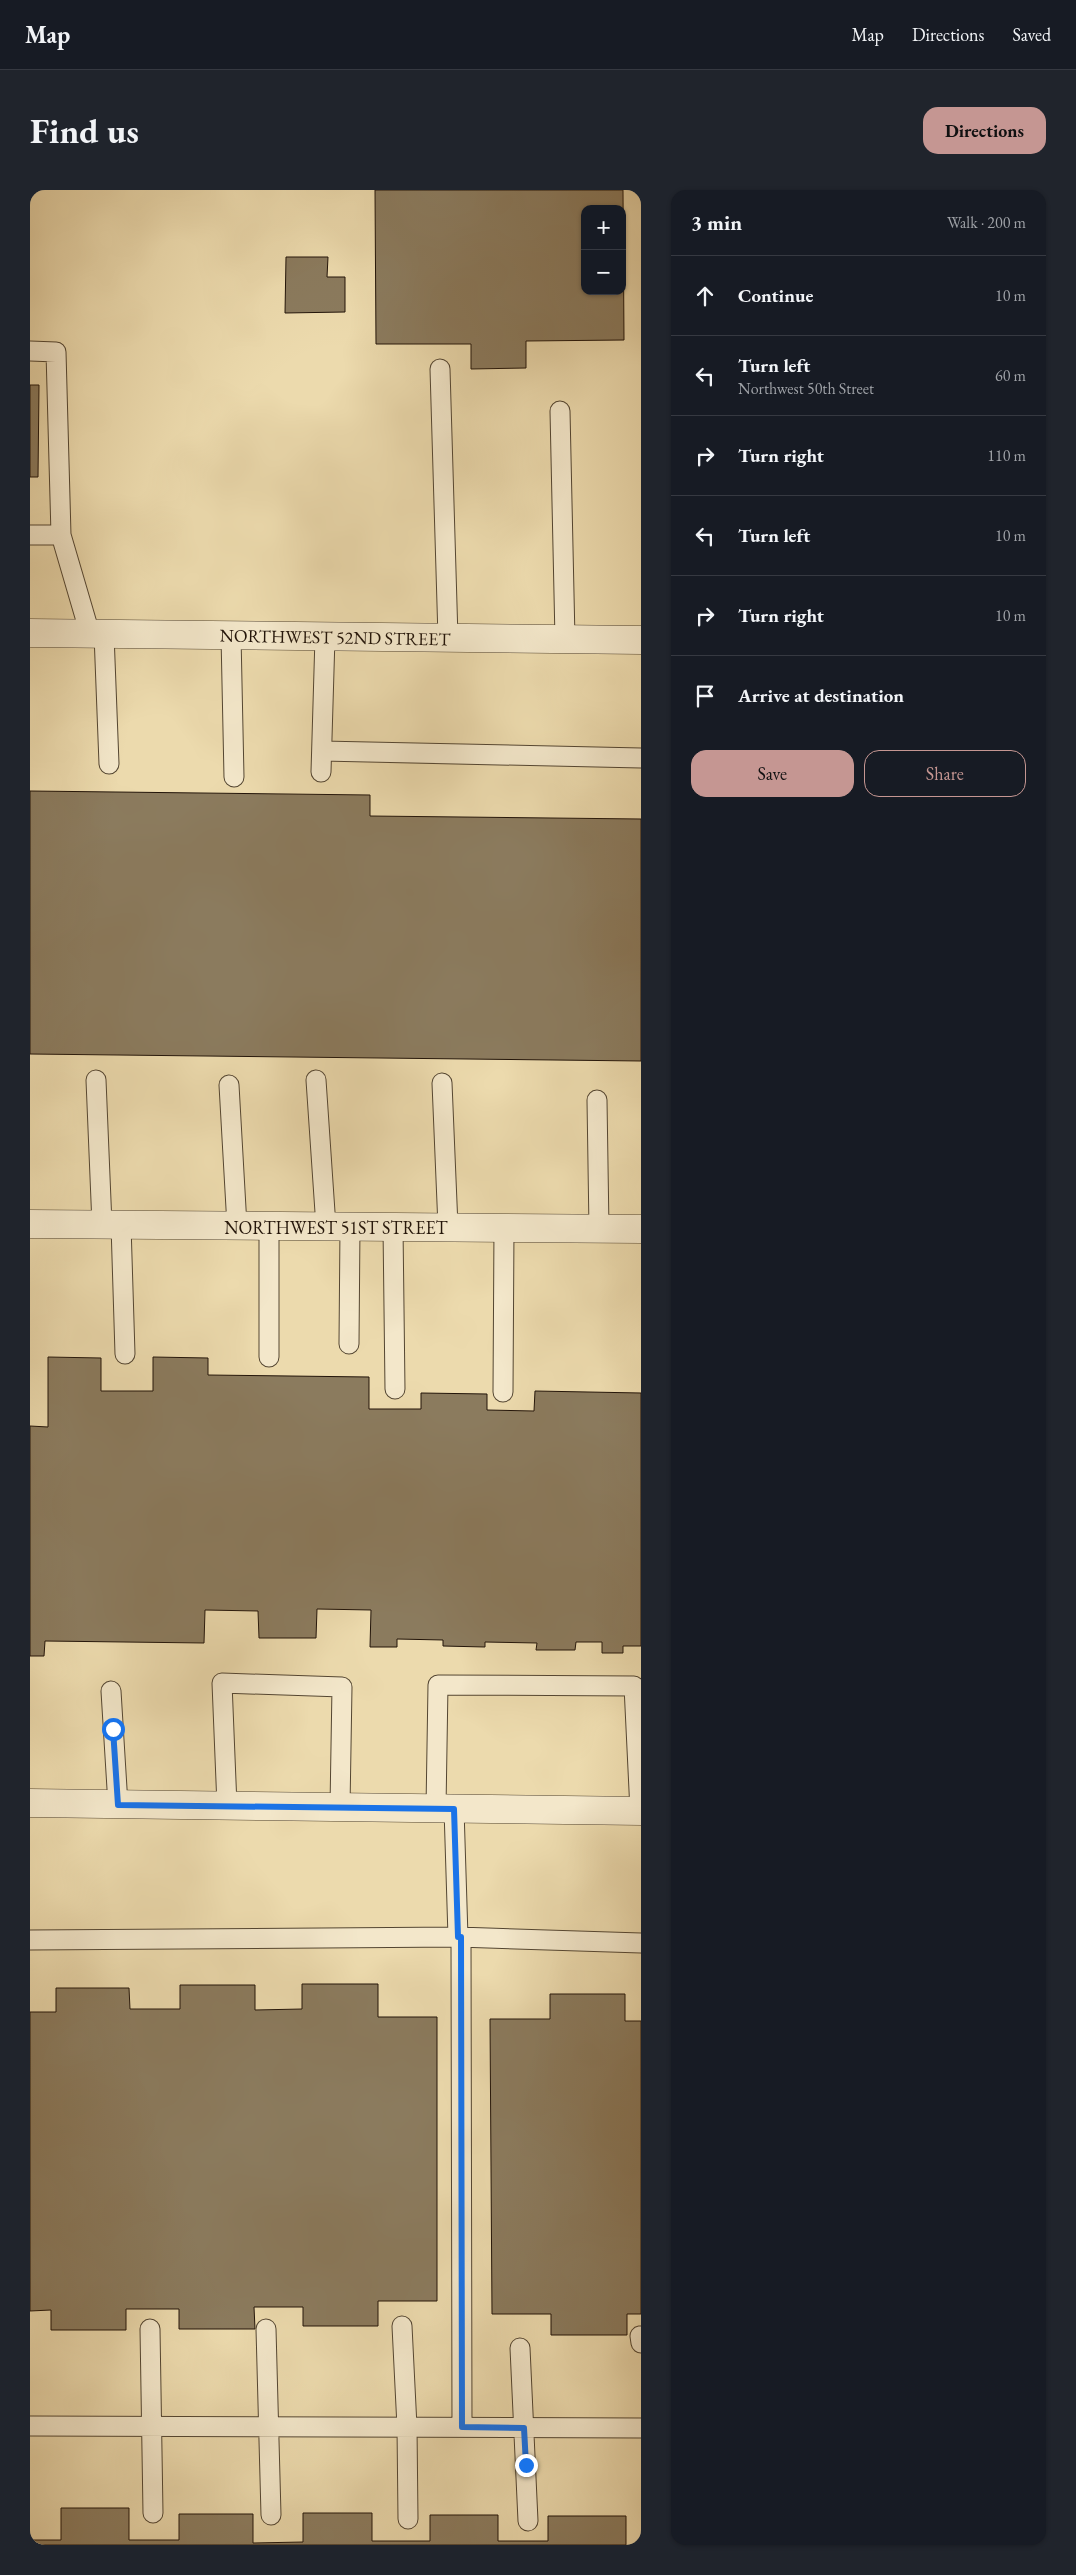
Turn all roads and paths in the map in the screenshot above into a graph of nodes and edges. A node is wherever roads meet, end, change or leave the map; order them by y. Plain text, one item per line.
1 (30, 351) edge
2 (440, 369) dead end
3 (560, 411) dead end
4 (30, 535) edge
5 (62, 535) junction
6 (30, 633) edge
7 (97, 634) junction
8 (231, 636) junction
9 (325, 637) junction
10 (448, 638) junction
11 (565, 639) junction
12 (641, 640) edge
13 (322, 751) junction
14 (641, 758) edge
15 (109, 764) dead end
16 (322, 772) dead end
17 (234, 777) dead end
18 (96, 1080) dead end
19 (316, 1080) dead end
20 (442, 1083) dead end
21 (228, 1084) dead end
22 (597, 1100) dead end
23 (30, 1224) edge
24 (111, 1225) junction
25 (237, 1226) junction
26 (269, 1226) junction
27 (338, 1227) junction
28 (393, 1227) junction
29 (448, 1228) junction
30 (504, 1228) junction
31 (599, 1229) junction
32 (641, 1229) edge
33 (349, 1344) dead end
34 (125, 1354) dead end
35 (269, 1357) dead end
36 (395, 1389) dead end
37 (503, 1392) dead end
38 (111, 1691) dead end
39 (30, 1803) edge
40 (118, 1805) junction
41 (227, 1806) junction
42 (340, 1807) junction
43 (445, 1808) junction
44 (640, 1811) edge
45 (460, 1937) junction
46 (30, 1940) edge
47 (641, 1943) edge
48 (402, 2326) dead end
49 (266, 2329) dead end
50 (150, 2330) dead end
51 (640, 2336) edge
52 (641, 2343) edge
53 (520, 2348) dead end
54 (30, 2426) edge
55 (153, 2426) junction
56 (268, 2426) junction
57 (407, 2427) junction
58 (462, 2427) junction
59 (524, 2428) junction
60 (641, 2428) edge
61 (153, 2513) dead end
62 (271, 2515) dead end
63 (408, 2520) dead end
64 (528, 2521) dead end

1 - 5 lane
2 - 10 lane
3 - 11 lane
4 - 5 lane
5 - 7 lane
6 - 7 street, NORTHWEST 52ND STREET
7 - 8 street, NORTHWEST 52ND STREET
7 - 15 lane
8 - 9 street, NORTHWEST 52ND STREET
8 - 17 lane
9 - 10 street, NORTHWEST 52ND STREET
9 - 13 lane
10 - 11 street, NORTHWEST 52ND STREET
11 - 12 street, NORTHWEST 52ND STREET
13 - 14 lane
13 - 16 lane
18 - 24 lane
19 - 27 lane
20 - 29 lane
21 - 25 lane
22 - 31 lane
23 - 24 street, NORTHWEST 51ST STREET
24 - 25 street, NORTHWEST 51ST STREET
24 - 34 lane
25 - 26 street, NORTHWEST 51ST STREET
26 - 27 street, NORTHWEST 51ST STREET
26 - 35 lane
27 - 28 street, NORTHWEST 51ST STREET
27 - 33 lane
28 - 29 street, NORTHWEST 51ST STREET
28 - 36 lane
29 - 30 street, NORTHWEST 51ST STREET
30 - 31 street, NORTHWEST 51ST STREET
30 - 37 lane
31 - 32 street, NORTHWEST 51ST STREET
38 - 40 lane
39 - 40 street
40 - 41 street
41 - 42 street
41 - 42 lane
42 - 43 street
43 - 44 street
43 - 44 lane
43 - 45 lane
45 - 46 lane
45 - 47 lane
45 - 58 lane
48 - 57 lane
49 - 56 lane
50 - 55 lane
51 - 52 lane
53 - 59 lane
54 - 55 lane
55 - 56 lane
55 - 61 lane
56 - 57 lane
56 - 62 lane
57 - 58 lane
57 - 63 lane
58 - 59 lane
59 - 60 lane
59 - 64 lane

